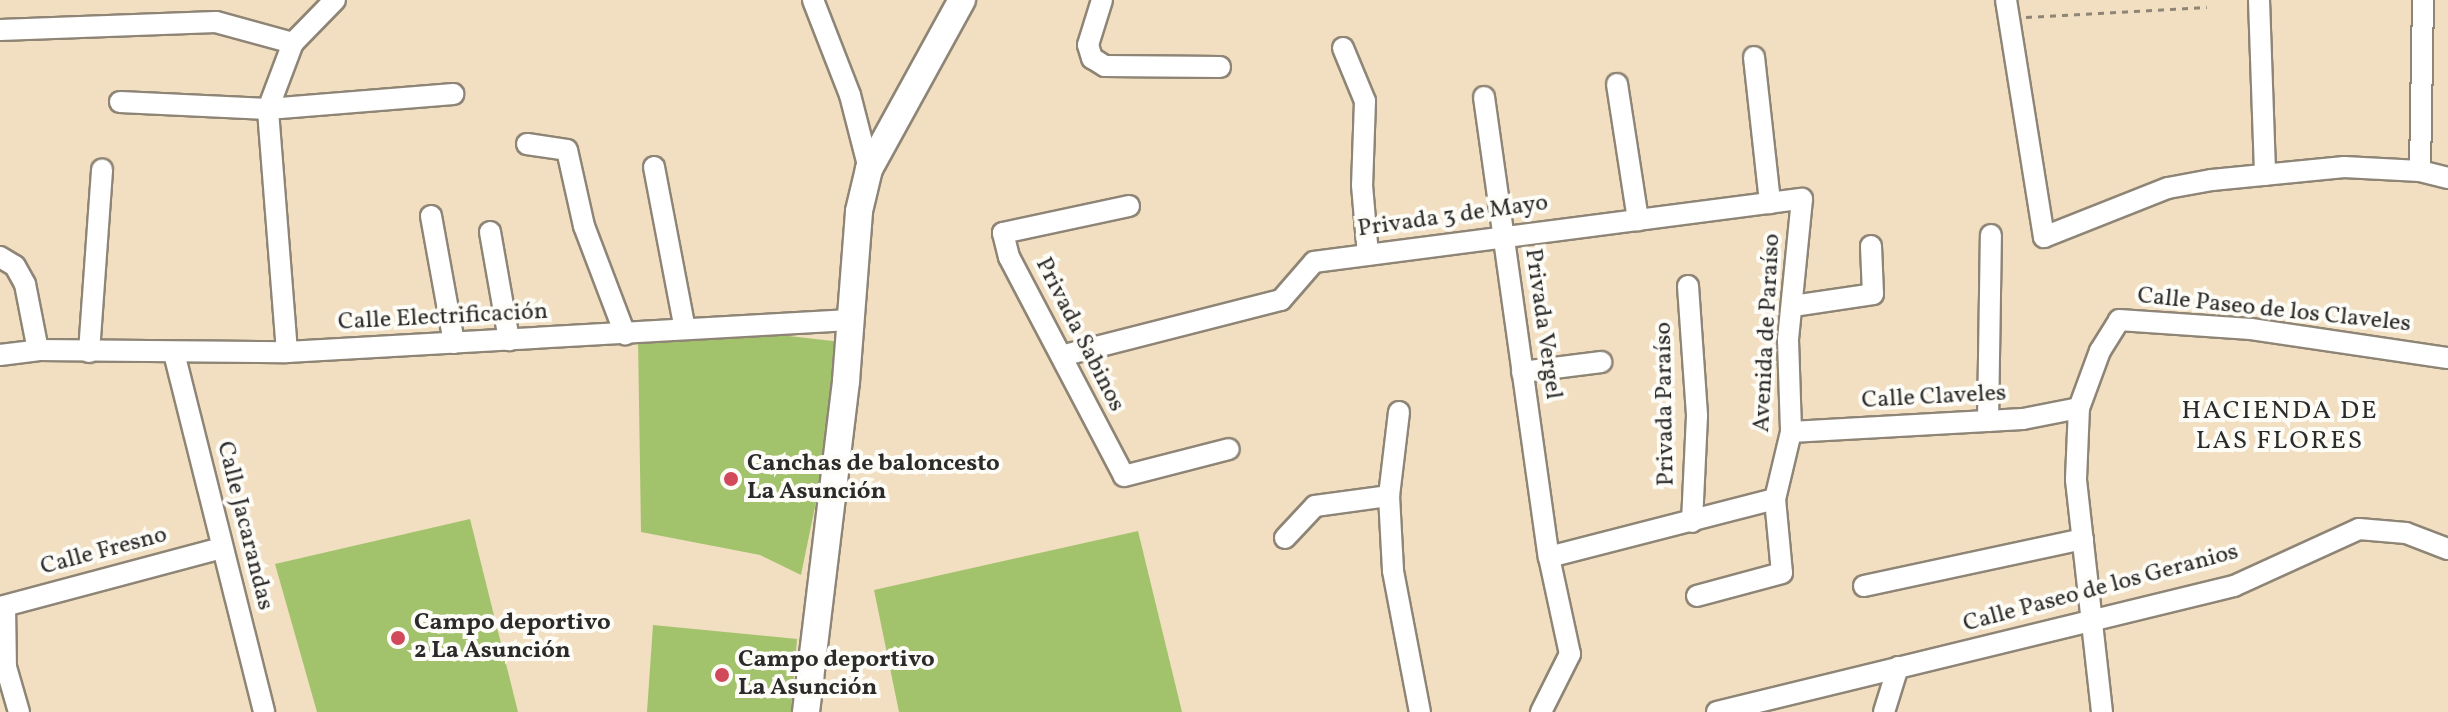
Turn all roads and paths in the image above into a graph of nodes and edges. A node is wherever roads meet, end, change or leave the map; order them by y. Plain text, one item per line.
1 (335, 0) edge
2 (813, 0) edge
3 (962, 0) edge
4 (1102, 0) edge
5 (2259, 0) edge
6 (2423, 0) edge
7 (2207, 7) dead end
8 (2008, 9) edge
9 (0, 30) edge
10 (293, 43) junction
11 (1343, 48) dead end
12 (1754, 57) dead end
13 (1220, 67) dead end
14 (1617, 84) dead end
15 (453, 94) dead end
16 (1484, 97) dead end
17 (120, 102) dead end
18 (268, 109) junction
19 (527, 144) dead end
20 (654, 167) dead end
21 (102, 169) dead end
22 (869, 169) junction
23 (2420, 171) junction
24 (2265, 175) junction
25 (2448, 178) edge
26 (1802, 199) joint
27 (1770, 203) junction
28 (1129, 206) dead end
29 (431, 216) dead end
30 (1638, 220) junction
31 (490, 232) dead end
32 (1991, 235) dead end
33 (1503, 236) junction
34 (1871, 246) dead end
35 (1368, 255) junction
36 (0, 257) edge
37 (1688, 286) dead end
38 (1793, 306) junction
39 (850, 320) junction
40 (685, 329) junction
41 (625, 334) junction
42 (509, 340) junction
43 (454, 343) junction
44 (38, 350) junction
45 (89, 352) junction
46 (287, 352) junction
47 (174, 353) junction
48 (0, 355) edge
49 (1065, 355) junction
50 (2448, 358) edge
51 (1601, 362) dead end
52 (1522, 372) junction
53 (2079, 408) junction
54 (1399, 412) dead end
55 (1988, 421) junction
56 (1791, 432) junction
57 (1229, 449) dead end
58 (1389, 496) junction
59 (1775, 499) junction
60 (1692, 522) junction
61 (1285, 538) dead end
62 (2083, 539) junction
63 (222, 548) junction
64 (2448, 549) edge
65 (1549, 557) junction
66 (1864, 586) dead end
67 (1697, 596) dead end
68 (2, 606) edge
69 (2093, 623) junction
70 (1898, 667) junction
71 (19, 712) edge
72 (264, 712) edge
73 (806, 712) edge
74 (1420, 712) edge
75 (1541, 712) edge
76 (1717, 712) edge
77 (1884, 712) edge
78 (2102, 712) edge

1 - 10 street
2 - 22 street
3 - 22 street
4 - 13 street
5 - 24 street
6 - 23 street
7 - 8 path
8 - 24 street
9 - 10 street
10 - 18 street
11 - 35 street
12 - 27 street
14 - 30 street
15 - 18 street
16 - 33 street, Privada Vergel
17 - 18 street
18 - 46 street
19 - 41 street
20 - 40 street
21 - 45 street
22 - 39 street
23 - 24 street
23 - 25 street
26 - 27 street, Privada 3 de Mayo
26 - 38 street, Avenida de Paraíso
27 - 30 street, Privada 3 de Mayo
28 - 49 street, Privada Sabinos
29 - 43 street
30 - 33 street, Privada 3 de Mayo
31 - 42 street
32 - 55 street
33 - 35 street, Privada 3 de Mayo
33 - 52 street, Privada Vergel
34 - 38 street
35 - 49 street, Privada 3 de Mayo
36 - 44 street
37 - 60 street, Privada Paraíso
38 - 56 street, Avenida de Paraíso
39 - 40 street, Calle Electrificación
39 - 73 street
40 - 41 street, Calle Electrificación
41 - 42 street, Calle Electrificación
42 - 43 street, Calle Electrificación
43 - 46 street, Calle Electrificación
44 - 45 street, Calle Electrificación
44 - 48 street, Calle Electrificación
45 - 47 street, Calle Electrificación
46 - 47 street, Calle Electrificación
47 - 63 street, Calle Jacarandas
49 - 57 street, Privada Sabinos
50 - 53 street, Calle Paseo de los Claveles
51 - 52 street
52 - 65 street, Privada Vergel
53 - 55 street, Calle Claveles
53 - 62 street, Calle Paseo de los Claveles
54 - 58 street
55 - 56 street, Calle Claveles
56 - 59 street, Avenida de Paraíso
58 - 61 street
58 - 74 street
59 - 60 street
59 - 67 street, Avenida de Paraíso
60 - 65 street
62 - 66 street
62 - 69 street, Calle Paseo de los Claveles
63 - 68 street, Calle Fresno
63 - 72 street, Calle Jacarandas
64 - 69 street, Calle Paseo de los Geranios
65 - 75 street, Privada Vergel
68 - 71 street
69 - 70 street, Calle Paseo de los Geranios
69 - 78 street, Calle Paseo de los Claveles
70 - 76 street, Calle Paseo de los Geranios
70 - 77 street

